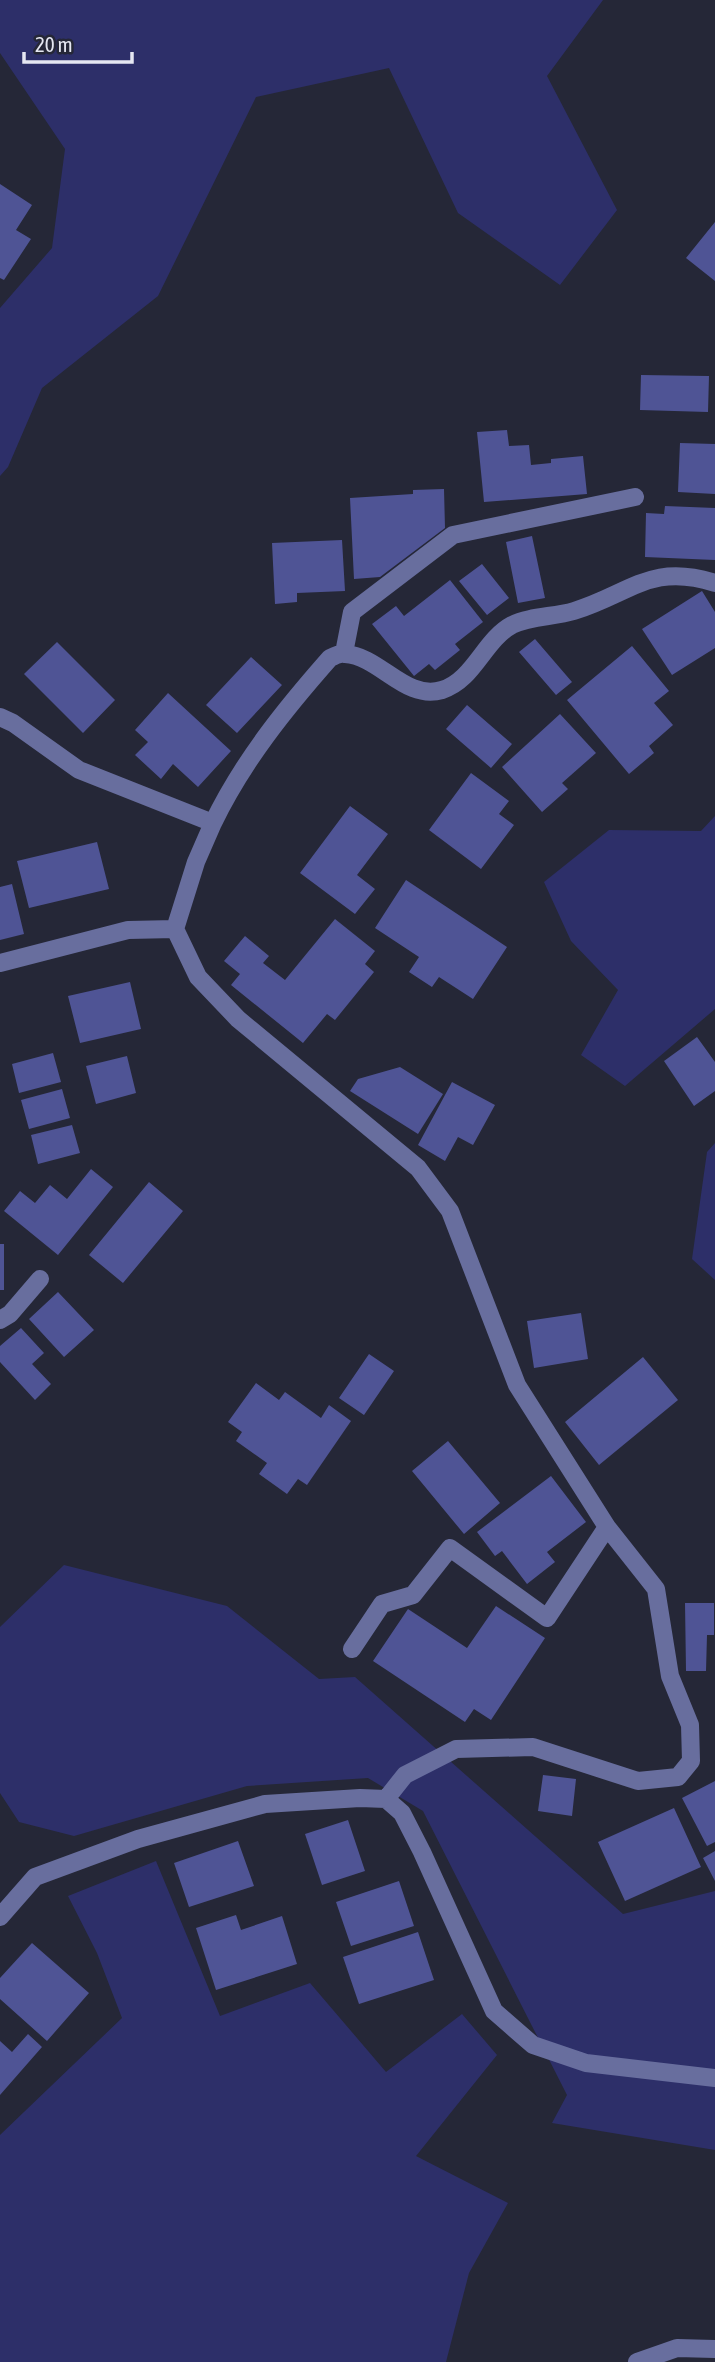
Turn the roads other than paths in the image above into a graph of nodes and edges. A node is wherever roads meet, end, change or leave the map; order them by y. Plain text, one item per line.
1 (635, 497) dead end
2 (715, 583) edge
3 (344, 653) junction
4 (0, 717) edge
5 (213, 822) junction
6 (175, 929) junction
7 (0, 963) edge
8 (40, 1279) dead end
9 (0, 1320) edge
10 (607, 1527) junction
11 (352, 1649) dead end
12 (386, 1799) junction
13 (0, 1917) edge
14 (715, 2078) edge
15 (715, 2349) edge
16 (637, 2362) edge

1 - 3 street
2 - 3 street
3 - 5 street
4 - 5 street
5 - 6 street
6 - 7 street
6 - 10 street
8 - 9 street
10 - 11 street
10 - 12 street
12 - 13 street
12 - 14 street
15 - 16 street

